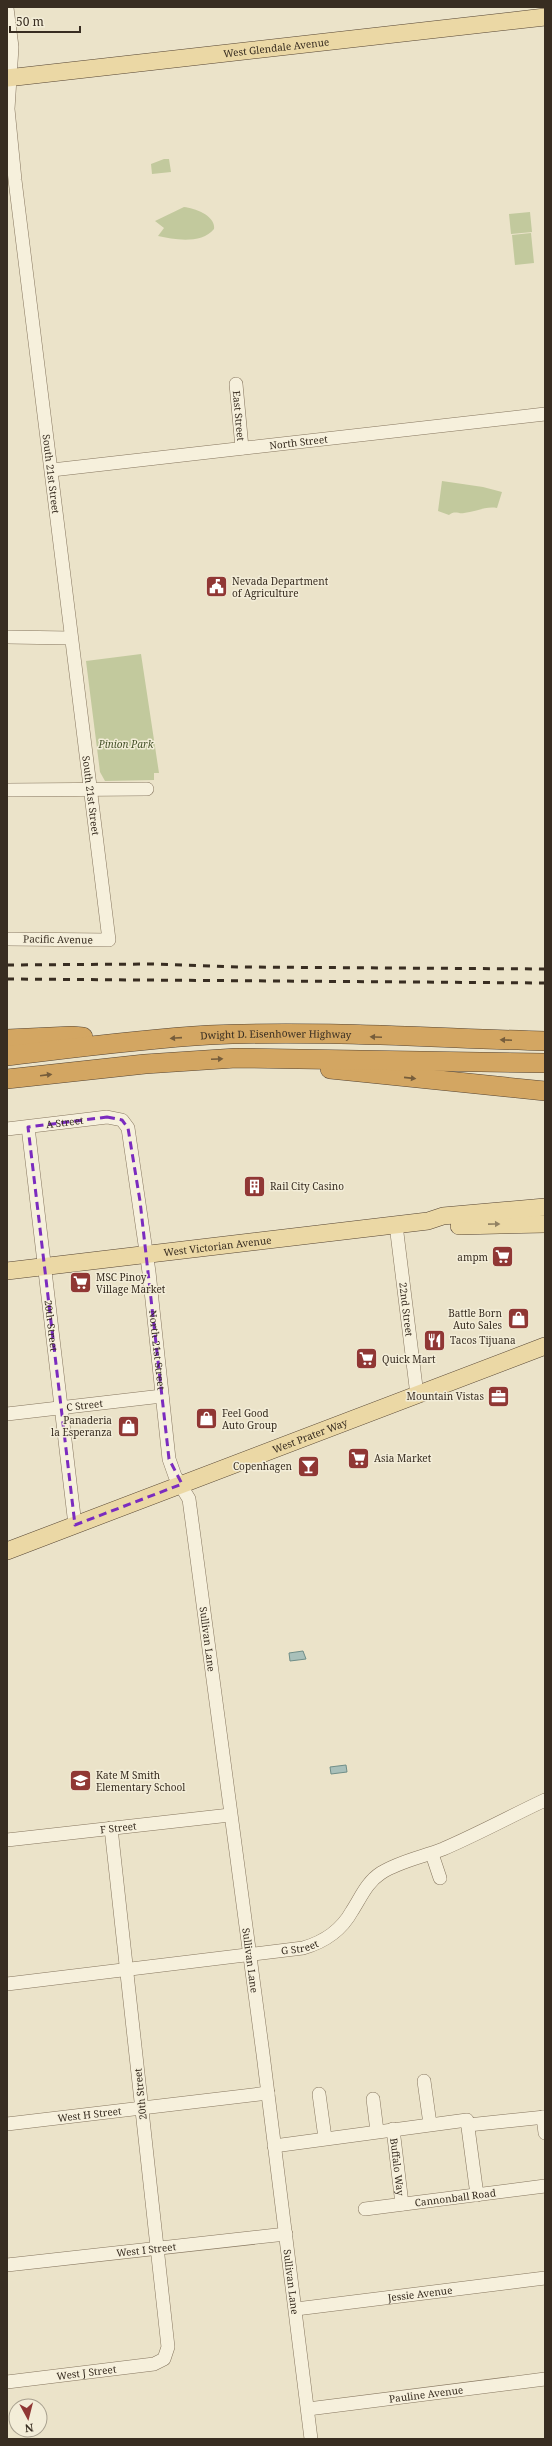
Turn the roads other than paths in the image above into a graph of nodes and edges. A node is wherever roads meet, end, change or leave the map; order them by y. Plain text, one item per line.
1 (7, 8) edge
2 (545, 17) edge
3 (9, 78) edge
4 (236, 384) dead end
5 (545, 414) edge
6 (242, 448) junction
7 (52, 470) junction
8 (7, 637) edge
9 (70, 638) junction
10 (147, 789) dead end
11 (7, 790) edge
12 (91, 790) junction
13 (7, 939) edge
14 (109, 940) joint
15 (7, 1039) edge
16 (545, 1041) edge
17 (116, 1042) junction
18 (7, 1056) edge
19 (289, 1058) junction
20 (545, 1063) edge
21 (7, 1079) edge
22 (545, 1091) edge
23 (122, 1120) joint
24 (28, 1127) junction
25 (7, 1129) edge
26 (540, 1205) edge
27 (428, 1221) junction
28 (545, 1224) edge
29 (396, 1225) junction
30 (147, 1255) junction
31 (45, 1267) junction
32 (7, 1272) edge
33 (545, 1346) edge
34 (417, 1395) junction
35 (162, 1396) junction
36 (61, 1408) junction
37 (7, 1414) edge
38 (182, 1484) junction
39 (75, 1525) junction
40 (7, 1551) edge
41 (545, 1800) edge
42 (230, 1815) junction
43 (111, 1828) junction
44 (7, 1840) edge
45 (432, 1854) junction
46 (440, 1878) dead end
47 (250, 1954) junction
48 (126, 1970) junction
49 (7, 1984) edge
50 (424, 2081) dead end
51 (268, 2093) junction
52 (319, 2094) dead end
53 (373, 2099) dead end
54 (142, 2108) junction
55 (544, 2117) edge
56 (7, 2124) edge
57 (430, 2124) junction
58 (468, 2125) junction
59 (393, 2129) junction
60 (377, 2131) junction
61 (545, 2133) edge
62 (325, 2138) junction
63 (274, 2146) junction
64 (545, 2186) edge
65 (476, 2195) junction
66 (402, 2204) junction
67 (365, 2209) dead end
68 (286, 2234) junction
69 (157, 2249) junction
70 (7, 2265) edge
71 (545, 2278) edge
72 (296, 2309) junction
73 (164, 2359) joint
74 (545, 2378) edge
75 (7, 2382) edge
76 (308, 2409) junction
77 (311, 2439) edge

1 - 3 street, South 21st Street
2 - 3 main road, West Glendale Avenue
3 - 7 street, South 21st Street
4 - 6 street, East Street
5 - 6 street, North Street
6 - 7 street, North Street
7 - 9 street, South 21st Street
8 - 9 street
9 - 12 street, South 21st Street
10 - 12 street
11 - 12 street
12 - 14 street, South 21st Street
13 - 14 street, Pacific Avenue
15 - 17 highway
16 -> 17 highway, Dwight D. Eisenhower Highway
17 - 18 highway, Dwight D. Eisenhower Highway
19 - 20 highway
21 -> 19 highway
19 -> 22 highway
23 - 24 street, A Street
23 - 30 street, North 21st Street
24 - 25 street, A Street
24 - 31 street, 20th Street
26 - 27 main road, West Victorian Avenue
27 -> 28 main road, West Victorian Avenue
27 - 29 main road, West Victorian Avenue
29 - 30 main road, West Victorian Avenue
29 - 34 street, 22nd Street
30 - 31 main road, West Victorian Avenue
30 - 35 street, North 21st Street
31 - 32 main road, West Victorian Avenue
31 - 36 street, 20th Street
33 - 34 main road, West Prater Way
34 - 38 main road, West Prater Way
35 - 36 street, C Street
35 - 38 street, North 21st Street
36 - 37 street, C Street
36 - 39 street, 20th Street
38 - 39 main road, West Prater Way
38 - 42 street, Sullivan Lane
39 - 40 main road, West Prater Way
41 - 45 street, G Street
42 - 43 street, F Street
42 - 47 street, Sullivan Lane
43 - 44 street, F Street
43 - 48 street, 20th Street
45 - 46 street
45 - 47 street, G Street
47 - 48 street, G Street
47 - 51 street, Sullivan Lane
48 - 49 street, G Street
48 - 54 street, 20th Street
50 - 57 street
51 - 54 street, West H Street
51 - 63 street, Sullivan Lane
52 - 62 street
53 - 60 street
54 - 56 street, West H Street
54 - 69 street, 20th Street
55 - 58 street
55 - 61 street
57 - 58 street
57 - 59 street
58 - 65 street
59 - 60 street
59 - 66 street, Buffalo Way
60 - 62 street
62 - 63 street
63 - 68 street, Sullivan Lane
64 - 65 street, Cannonball Road
65 - 66 street, Cannonball Road
66 - 67 street, Cannonball Road
68 - 69 street, West I Street
68 - 72 street, Sullivan Lane
69 - 70 street, West I Street
69 - 73 street, 20th Street
71 - 72 street, Jessie Avenue
72 - 76 street, Sullivan Lane
73 - 75 street, West J Street
74 - 76 street, Pauline Avenue
76 - 77 street, Sullivan Lane

